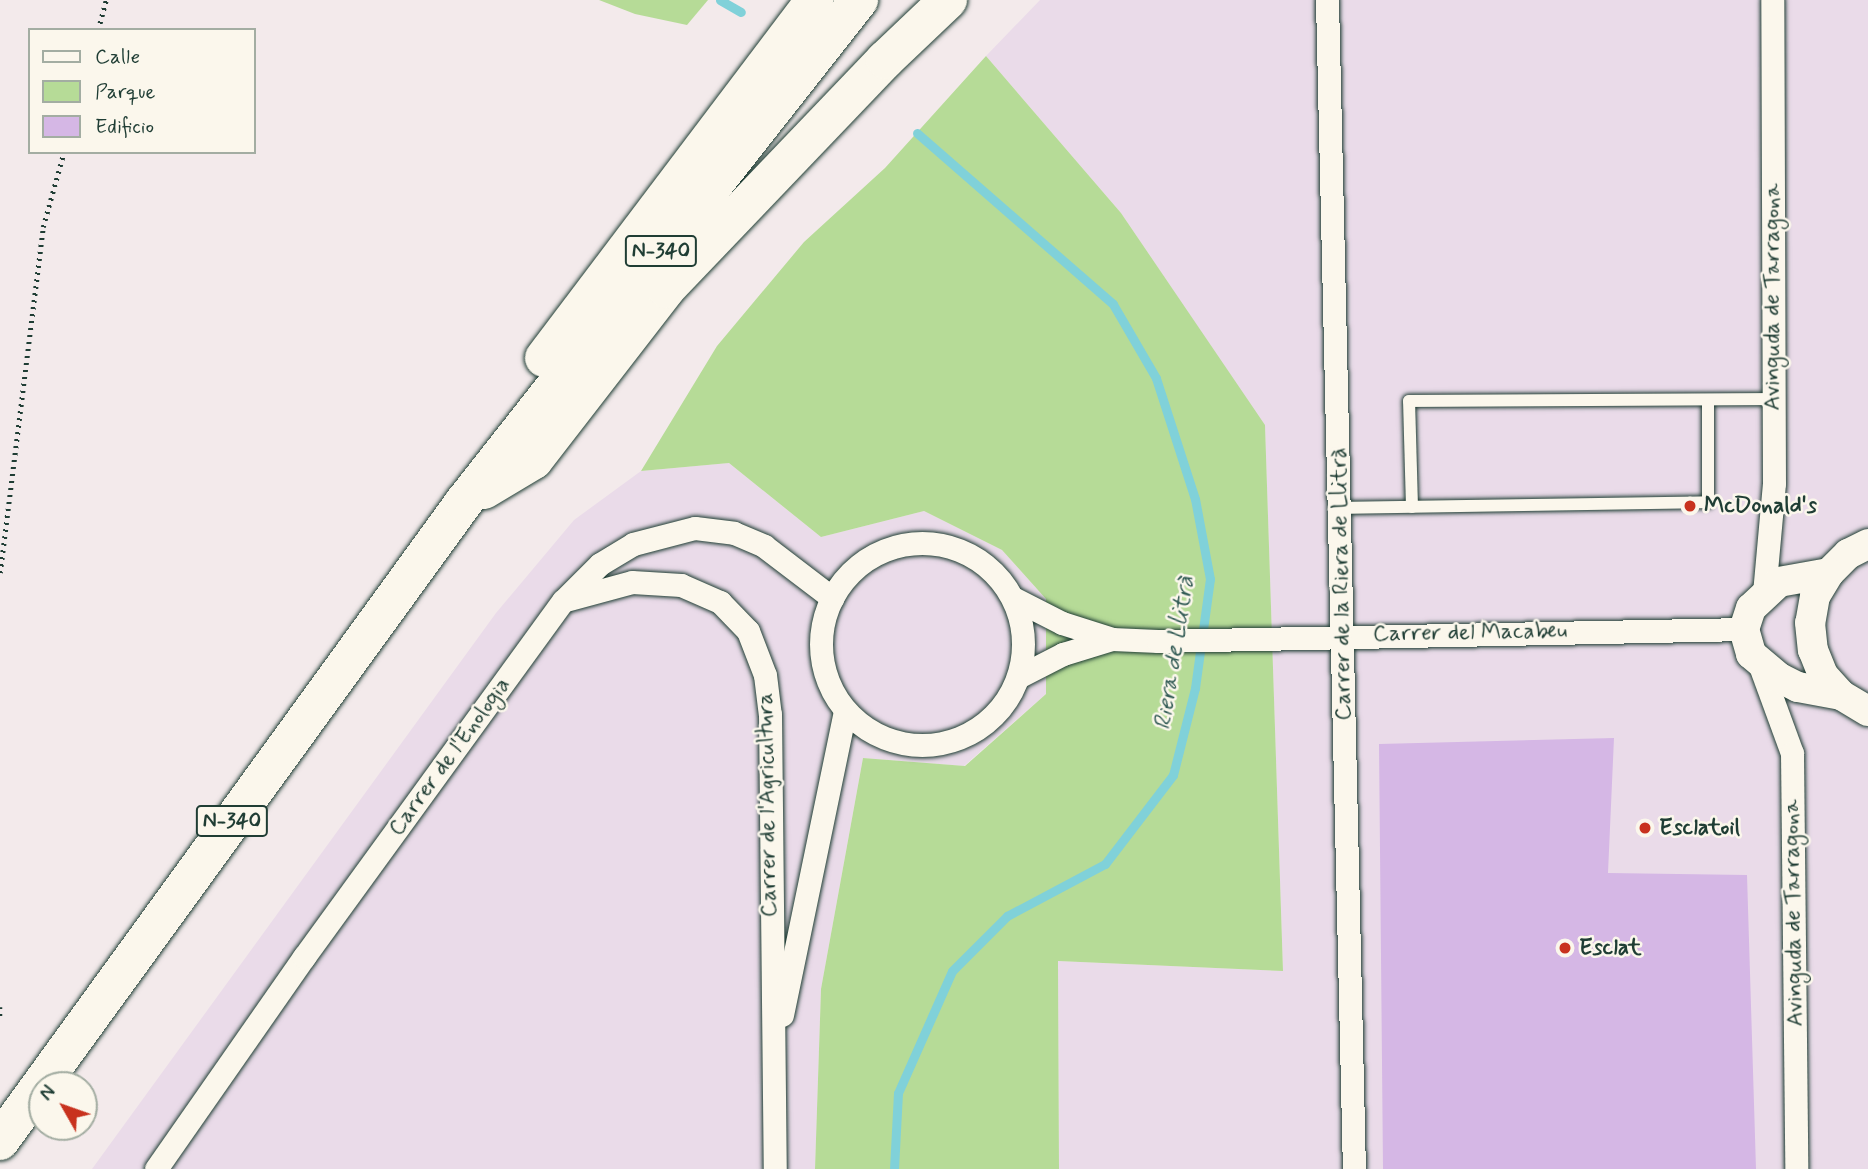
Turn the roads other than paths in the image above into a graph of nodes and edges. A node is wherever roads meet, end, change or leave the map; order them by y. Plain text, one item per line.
1 (816, 0) edge
2 (859, 0) edge
3 (948, 0) edge
4 (1327, 0) edge
5 (1772, 0) edge
6 (1773, 399) junction
7 (1708, 400) junction
8 (464, 502) junction
9 (1412, 507) junction
10 (1340, 508) junction
11 (1868, 520) edge
12 (1848, 557) edge
13 (1764, 593) junction
14 (832, 598) junction
15 (1013, 598) junction
16 (563, 601) junction
17 (1744, 629) junction
18 (1343, 635) junction
19 (1112, 639) junction
20 (1759, 663) junction
21 (1018, 677) junction
22 (1841, 695) junction
23 (845, 710) junction
24 (1868, 711) edge
25 (773, 1060) junction
26 (0, 1140) edge
27 (156, 1169) edge
28 (775, 1169) edge
29 (1354, 1169) edge
30 (1796, 1169) edge

1 - 8 highway
2 - 8 highway, N-340
3 - 8 highway
4 - 10 street, Carrer de la Riera de Llitrà
5 - 6 street, Avinguda de Tarragona
6 - 7 lane
6 - 13 street, Avinguda de Tarragona
7 - 9 lane
7 - 9 lane
8 - 26 highway, N-340
9 - 10 lane
10 - 18 street, Carrer de la Riera de Llitrà
11 - 12 street
12 - 13 street
12 - 22 street
13 - 17 street
14 - 15 street
14 - 16 street, Carrer de l'Enologia
14 - 23 street
15 - 19 street, Carrer del Macabeu
15 - 21 street
16 - 25 street, Carrer de l'Agricultura
16 - 27 street, Carrer de l'Enologia
17 - 18 street, Carrer del Macabeu
17 - 20 street
18 - 19 street, Carrer del Macabeu
18 - 29 street, Carrer de la Riera de Llitrà
19 - 21 street, Carrer del Macabeu
20 - 22 street
20 - 30 street, Avinguda de Tarragona
21 - 23 street
22 - 24 street
23 - 25 street, Carrer de l'Agricultura
25 - 28 street, Carrer de l'Agricultura

